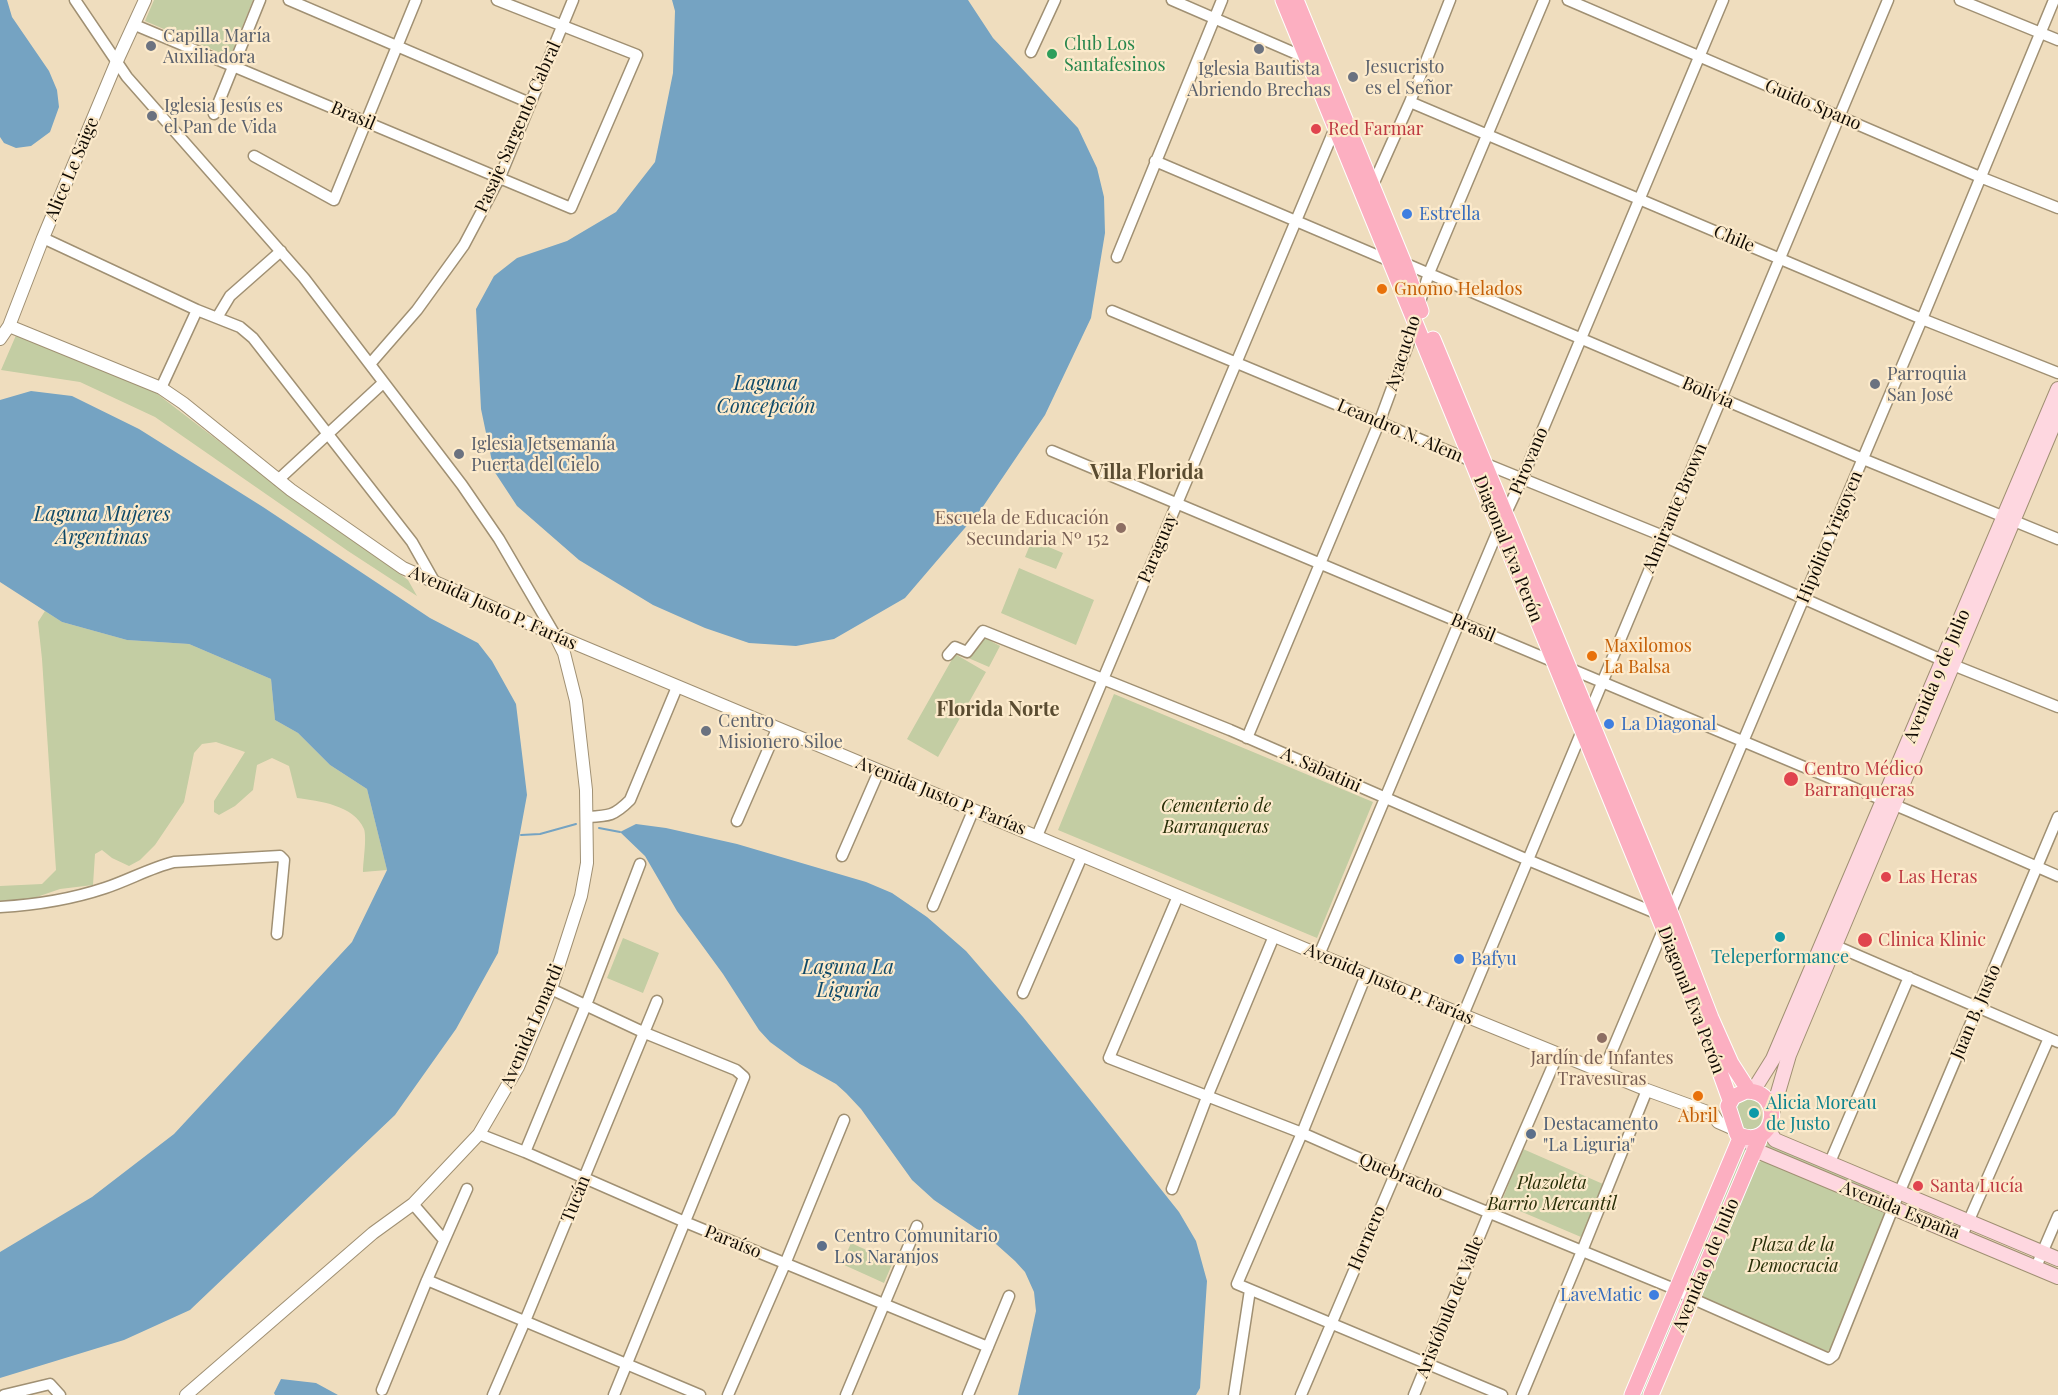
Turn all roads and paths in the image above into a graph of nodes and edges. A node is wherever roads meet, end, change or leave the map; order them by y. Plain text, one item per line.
1 (75, 0) edge
2 (145, 0) edge
3 (260, 0) edge
4 (289, 0) edge
5 (416, 0) edge
6 (496, 0) edge
7 (573, 0) edge
8 (1054, 0) edge
9 (1172, 0) edge
10 (1222, 0) edge
11 (1283, 0) edge
12 (1296, 0) edge
13 (1450, 0) edge
14 (1544, 0) edge
15 (1568, 0) edge
16 (1723, 0) edge
17 (1887, 0) edge
18 (1960, 0) edge
19 (2054, 0) edge
20 (1215, 18) junction
21 (135, 25) junction
22 (562, 26) junction
23 (2040, 33) junction
24 (2058, 40) edge
25 (397, 46) junction
26 (1031, 52) dead end
27 (1699, 57) junction
28 (1306, 58) junction
29 (117, 61) junction
30 (234, 65) junction
31 (1410, 102) junction
32 (530, 103) junction
33 (214, 114) dead end
34 (1839, 115) junction
35 (365, 121) junction
36 (1335, 128) junction
37 (1487, 133) junction
38 (254, 156) dead end
39 (1155, 161) junction
40 (500, 177) junction
41 (1980, 177) junction
42 (1372, 187) junction
43 (1639, 199) junction
44 (2058, 208) edge
45 (1296, 221) junction
46 (43, 238) junction
47 (281, 251) junction
48 (1117, 257) dead end
49 (1779, 258) junction
50 (1397, 262) junction
51 (1429, 273) junction
52 (1419, 305) junction
53 (197, 310) junction
54 (1112, 311) dead end
55 (218, 316) junction
56 (1922, 319) junction
57 (1416, 325) junction
58 (9, 326) junction
59 (1581, 337) junction
60 (0, 339) edge
61 (1236, 363) junction
62 (370, 364) junction
63 (2058, 373) edge
64 (383, 383) junction
65 (162, 388) junction
66 (2058, 389) edge
67 (1721, 398) junction
68 (2058, 414) edge
69 (1379, 423) junction
70 (328, 434) junction
71 (1052, 451) dead end
72 (1863, 459) junction
73 (1479, 462) junction
74 (1522, 478) junction
75 (278, 480) junction
76 (1177, 504) junction
77 (1506, 513) junction
78 (2008, 518) junction
79 (1499, 528) junction
80 (1663, 536) junction
81 (2058, 539) edge
82 (1319, 563) junction
83 (434, 581) junction
84 (1803, 599) junction
85 (1460, 623) junction
86 (555, 636) junction
87 (948, 655) dead end
88 (1948, 663) junction
89 (1562, 666) junction
90 (1103, 679) junction
91 (1602, 682) junction
92 (677, 687) junction
93 (2058, 707) edge
94 (1585, 722) junction
95 (777, 729) junction
96 (1247, 738) junction
97 (1743, 742) junction
98 (879, 771) junction
99 (1386, 798) junction
100 (1888, 804) junction
101 (973, 811) junction
102 (587, 817) junction
103 (2058, 817) edge
104 (737, 821) dead end
105 (1037, 836) junction
106 (842, 856) dead end
107 (1082, 856) junction
108 (1528, 860) junction
109 (640, 864) dead end
110 (2037, 867) junction
111 (2058, 876) edge
112 (1178, 896) junction
113 (933, 906) dead end
114 (0, 907) edge
115 (1664, 913) junction
116 (1664, 930) junction
117 (277, 934) dead end
118 (1274, 936) junction
119 (1829, 943) junction
120 (1319, 955) junction
121 (1366, 975) junction
122 (1909, 977) junction
123 (551, 989) junction
124 (1023, 993) dead end
125 (657, 1001) dead end
126 (586, 1005) junction
127 (1979, 1008) junction
128 (1463, 1015) junction
129 (645, 1033) junction
130 (2053, 1040) edge
131 (1558, 1054) junction
132 (1603, 1072) junction
133 (1647, 1090) junction
134 (1751, 1091) junction
135 (1207, 1097) junction
136 (1729, 1103) junction
137 (1772, 1113) junction
138 (1713, 1114) junction
139 (844, 1120) dead end
140 (1302, 1133) junction
141 (480, 1134) junction
142 (1751, 1136) junction
143 (525, 1152) junction
144 (1830, 1162) junction
145 (1395, 1174) junction
146 (584, 1178) junction
147 (467, 1189) dead end
148 (1172, 1189) dead end
149 (1900, 1192) junction
150 (413, 1204) junction
151 (1894, 1208) junction
152 (1489, 1213) junction
153 (2058, 1216) edge
154 (1968, 1221) junction
155 (685, 1222) junction
156 (917, 1226) dead end
157 (1962, 1236) junction
158 (444, 1240) junction
159 (1582, 1251) junction
160 (2043, 1252) junction
161 (2058, 1259) edge
162 (785, 1264) junction
163 (2036, 1267) junction
164 (2058, 1277) edge
165 (427, 1280) junction
166 (1251, 1290) junction
167 (1677, 1290) junction
168 (1010, 1296) dead end
169 (1691, 1298) junction
170 (885, 1305) junction
171 (525, 1321) junction
172 (1331, 1324) junction
173 (988, 1347) junction
174 (628, 1363) junction
175 (1426, 1364) junction
176 (382, 1390) dead end
177 (4, 1395) edge
178 (60, 1395) edge
179 (186, 1395) edge
180 (493, 1395) edge
181 (614, 1395) edge
182 (700, 1395) edge
183 (728, 1395) edge
184 (846, 1395) edge
185 (968, 1395) edge
186 (1234, 1395) edge
187 (1301, 1395) edge
188 (1414, 1395) edge
189 (1502, 1395) edge
190 (1522, 1395) edge
191 (1632, 1395) edge
192 (1651, 1395) edge

1 - 29 street
2 - 21 street, Alice Le Saige
3 - 30 street
4 - 25 street
5 - 25 street
6 - 22 street
7 - 22 street, Pasaje Sargento Cabral
8 - 26 street
9 - 20 street
10 - 20 street
11 - 28 main road, Diagonal Eva Perón
12 - 42 main road, Diagonal Eva Perón
13 - 31 street
14 - 37 street, Ayacucho
15 - 27 street, Guido Spano
16 - 27 street, Pirovano
17 - 34 street, Almirante Brown
18 - 23 street
19 - 23 street, Hipólito Yrigoyen
20 - 28 street
20 - 39 street
21 - 29 street, Alice Le Saige
21 - 30 street, Brasil
22 - 32 street, Pasaje Sargento Cabral
22 - 40 street, Brasil
23 - 24 street
23 - 41 street, Hipólito Yrigoyen
25 - 32 street
25 - 35 street
27 - 34 street, Guido Spano
27 - 43 street, Pirovano
28 - 36 main road, Diagonal Eva Perón
29 - 46 street, Alice Le Saige
29 - 47 street
30 - 33 street
30 - 35 street, Brasil
31 - 37 street, Chile
31 - 42 street
32 - 40 street, Pasaje Sargento Cabral
34 - 41 street, Guido Spano
34 - 49 street, Almirante Brown
35 - 38 street
35 - 40 street, Brasil
36 - 45 street, Paraguay
36 - 50 main road, Diagonal Eva Perón
37 - 43 street, Chile
37 - 51 street, Ayacucho
39 - 45 street, Bolivia
39 - 48 street
40 - 62 street, Pasaje Sargento Cabral
41 - 44 street, Guido Spano
41 - 56 street, Hipólito Yrigoyen
42 - 50 main road, Diagonal Eva Perón
43 - 49 street, Chile
43 - 59 street, Pirovano
45 - 50 street, Bolivia
45 - 61 street, Paraguay
46 - 53 street
46 - 58 street, Alice Le Saige
47 - 55 street
47 - 62 street
49 - 56 street, Chile
49 - 67 street, Almirante Brown
50 - 51 street, Bolivia
50 - 52 main road, Diagonal Eva Perón
50 - 57 main road, Diagonal Eva Perón
51 - 52 street, Ayacucho
51 - 59 street, Bolivia
52 - 57 street, Ayacucho
52 - 73 main road, Diagonal Eva Perón
53 - 55 street
53 - 65 street
54 - 61 street, Leandro N. Alem
55 - 70 street
56 - 63 street, Chile
56 - 72 street, Hipólito Yrigoyen
57 - 69 street, Ayacucho
57 - 73 main road, Diagonal Eva Perón
58 - 60 street, Alice Le Saige
58 - 65 street, Avenida Justo P. Farías
59 - 67 street, Bolivia
59 - 74 street, Pirovano
61 - 69 street, Leandro N. Alem
61 - 76 street, Paraguay
62 - 64 street
64 - 70 street
64 - 86 street
65 - 75 street, Avenida Justo P. Farías
66 - 78 main road, Avenida 9 de Julio
67 - 72 street, Bolivia
67 - 80 street, Almirante Brown
68 - 78 main road, Avenida 9 de Julio
69 - 73 street, Leandro N. Alem
69 - 82 street, Ayacucho
70 - 75 street
70 - 83 street
71 - 76 street, Brasil
72 - 78 street, Bolivia
72 - 84 street, Hipólito Yrigoyen
73 - 74 street, Leandro N. Alem
73 - 77 main road, Diagonal Eva Perón
73 - 79 main road, Diagonal Eva Perón
74 - 77 street, Pirovano
74 - 80 street, Leandro N. Alem
75 - 83 street, Avenida Justo P. Farías
76 - 82 street, Brasil
76 - 90 street, Paraguay
77 - 79 street, Pirovano
77 - 89 main road, Diagonal Eva Perón
78 - 81 street, Bolivia
78 - 88 main road, Avenida 9 de Julio
79 - 85 street, Pirovano
79 - 89 main road, Diagonal Eva Perón
80 - 84 street, Leandro N. Alem
80 - 91 street, Almirante Brown
82 - 85 street, Brasil
82 - 96 street, Ayacucho
83 - 86 street, Avenida Justo P. Farías
84 - 88 street, Leandro N. Alem
84 - 97 street, Hipólito Yrigoyen
85 - 89 street, Brasil
85 - 99 street, Pirovano
86 - 92 street, Avenida Justo P. Farías
86 - 102 street, Avenida Lonardi
87 - 90 street, A. Sabatini
88 - 93 street, Leandro N. Alem
88 - 100 main road, Avenida 9 de Julio
89 - 91 street, Brasil
89 - 94 main road, Diagonal Eva Perón
90 - 96 street, A. Sabatini
90 - 105 street, Paraguay
91 - 94 street, Almirante Brown
91 - 97 street, Brasil
92 - 95 street, Avenida Justo P. Farías
92 - 102 street
94 - 108 street, Almirante Brown
94 - 115 main road, Diagonal Eva Perón
95 - 98 street, Avenida Justo P. Farías
95 - 104 street
96 - 99 street, A. Sabatini
97 - 100 street, Brasil
97 - 115 street, Hipólito Yrigoyen
98 - 101 street, Avenida Justo P. Farías
98 - 106 street
99 - 108 street, A. Sabatini
99 - 120 street, Pirovano
100 - 110 street, Brasil
100 - 119 main road, Avenida 9 de Julio
101 - 105 street, Avenida Justo P. Farías
101 - 113 street
102 - 123 street, Avenida Lonardi
103 - 110 street, Juan B. Justo
105 - 107 street, Avenida Justo P. Farías
107 - 112 street, Avenida Justo P. Farías
107 - 124 street
108 - 115 street, A. Sabatini
108 - 128 street, Almirante Brown
109 - 126 street
110 - 111 street, Brasil
110 - 127 street, Juan B. Justo
112 - 118 street, Avenida Justo P. Farías
112 - 135 street, Quebracho
114 - 117 street
115 - 116 main road, Diagonal Eva Perón
115 - 134 main road, Diagonal Eva Perón
116 - 132 street
116 - 136 main road, Diagonal Eva Perón
118 - 120 street, Avenida Justo P. Farías
118 - 135 street
119 - 122 street
119 - 134 main road, Avenida 9 de Julio
119 - 137 main road, Avenida 9 de Julio
120 - 121 street, Avenida Justo P. Farías
121 - 128 street, Avenida Justo P. Farías
121 - 140 street
122 - 127 street
122 - 144 street
123 - 126 street
123 - 141 street, Avenida Lonardi
125 - 129 street, Tucán
126 - 129 street
126 - 143 street
127 - 130 street
127 - 149 street, Juan B. Justo
128 - 131 street, Avenida Justo P. Farías
128 - 145 street, Hornero
129 - 146 street, Tucán
129 - 155 street
130 - 154 street
131 - 132 street, Avenida Justo P. Farías
131 - 152 street, Aristóbulo de Valle
132 - 133 street, Avenida Justo P. Farías
133 - 138 street, Avenida Justo P. Farías
133 - 159 street
134 - 136 main road
134 - 137 main road, Diagonal Eva Perón
135 - 140 street, Quebracho
135 - 148 street
136 - 138 street
136 - 142 main road, Diagonal Eva Perón
137 - 142 main road
138 - 142 street, Avenida Justo P. Farías
139 - 162 street
140 - 145 street, Quebracho
140 - 166 street
141 - 143 street, Paraíso
141 - 150 street, Avenida Lonardi
142 - 144 main road, Avenida España
142 - 151 main road, Avenida España
142 - 167 main road, Avenida 9 de Julio
142 - 169 main road, Avenida 9 de Julio
143 - 146 street, Paraíso
144 - 149 main road, Avenida España
145 - 152 street, Quebracho
145 - 172 street, Hornero
146 - 155 street, Paraíso
146 - 171 street, Tucán
147 - 158 street
149 - 151 street, Juan B. Justo
149 - 154 main road, Avenida España
150 - 158 street
150 - 179 street, Avenida Lonardi
151 - 157 main road, Avenida España
151 - 169 street, Juan B. Justo
152 - 159 street, Quebracho
152 - 175 street, Aristóbulo de Valle
153 - 160 street
154 - 157 street
154 - 160 main road, Avenida España
155 - 162 street, Paraíso
155 - 174 street
156 - 170 street
157 - 163 main road, Avenida España
158 - 165 street
159 - 167 street, Quebracho
159 - 190 street
160 - 161 main road, Avenida España
160 - 163 street
162 - 170 street, Paraíso
162 - 183 street
163 - 164 main road, Avenida España
165 - 171 street
165 - 176 street
166 - 172 street
166 - 186 street
167 - 169 street, Quebracho
167 - 191 main road, Avenida 9 de Julio
168 - 173 street
169 - 192 main road, Avenida 9 de Julio
170 - 173 street, Paraíso
170 - 184 street
171 - 174 street
171 - 180 street, Tucán
172 - 175 street
172 - 187 street, Hornero
173 - 185 street
174 - 181 street
174 - 182 street
175 - 188 street, Aristóbulo de Valle
175 - 189 street
177 - 178 street

